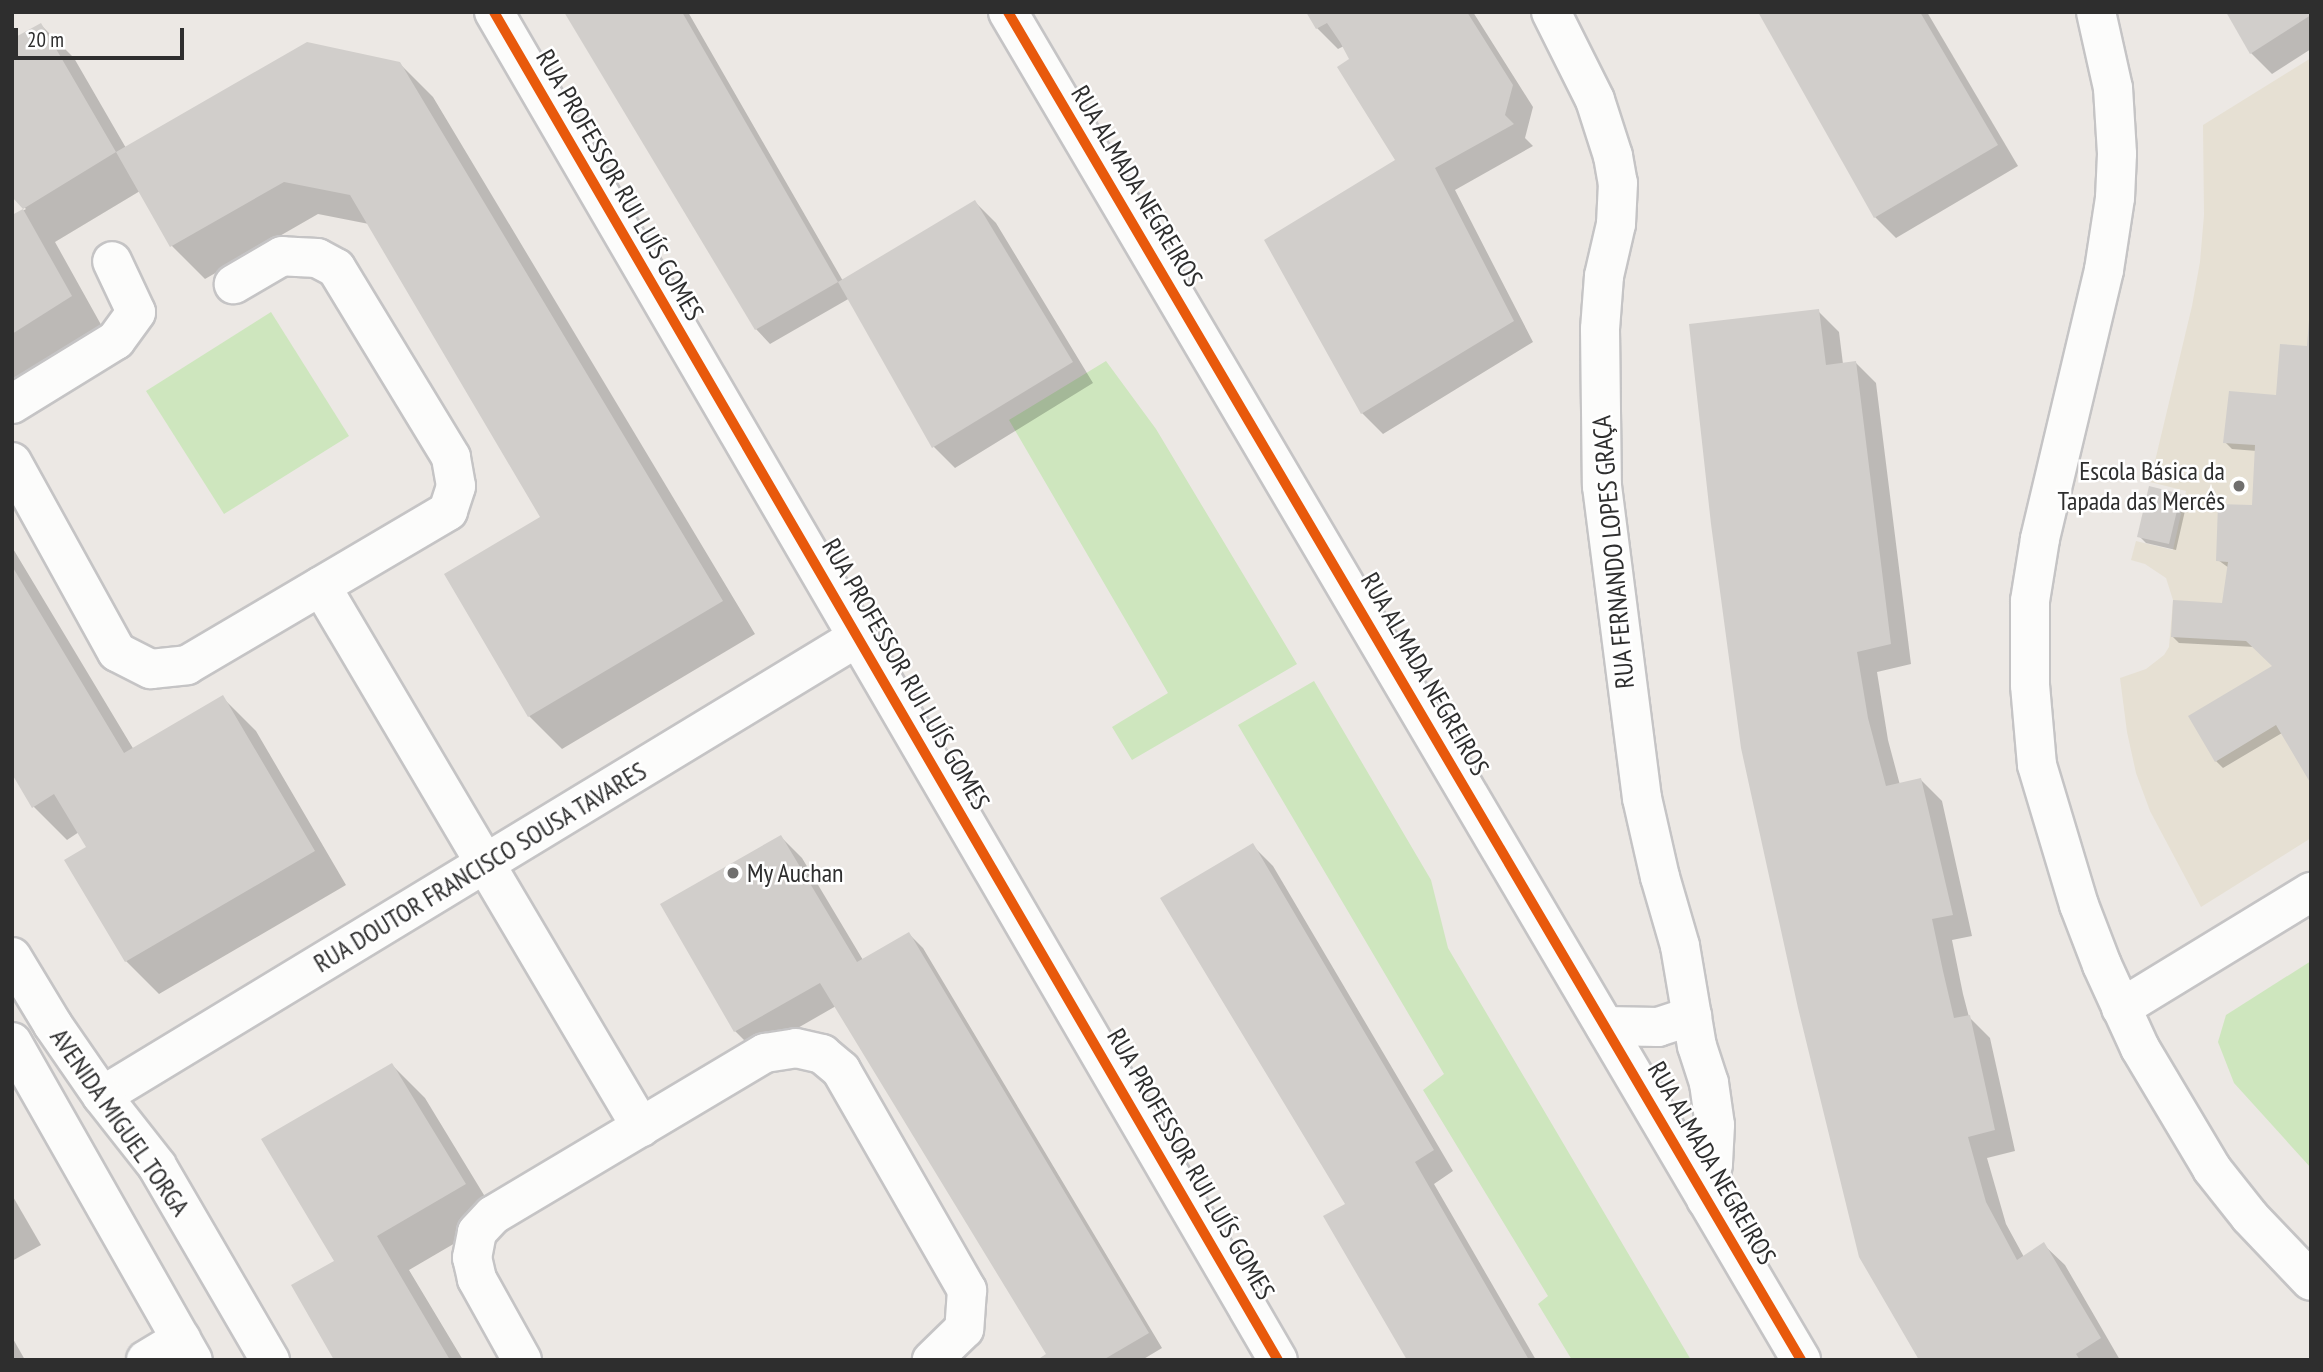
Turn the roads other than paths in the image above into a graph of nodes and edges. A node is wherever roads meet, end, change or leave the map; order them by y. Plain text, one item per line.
1 (494, 12) edge
2 (1008, 12) edge
3 (1550, 12) edge
4 (2096, 12) edge
5 (112, 261) dead end
6 (234, 284) dead end
7 (12, 404) edge
8 (12, 463) edge
9 (321, 586) junction
10 (858, 637) junction
11 (484, 864) junction
12 (2311, 892) edge
13 (12, 957) edge
14 (2121, 1008) junction
15 (1692, 1016) junction
16 (1605, 1026) junction
17 (12, 1042) edge
18 (102, 1096) junction
19 (641, 1127) junction
20 (1706, 1199) junction
21 (2311, 1281) edge
22 (187, 1350) edge
23 (146, 1360) edge
24 (270, 1360) edge
25 (522, 1360) edge
26 (932, 1360) edge
27 (1278, 1360) edge
28 (1801, 1360) edge

1 - 10 street, RUA PROFESSOR RUI LUÍS GOMES
2 - 16 street, RUA ALMADA NEGREIROS
3 - 15 street, RUA FERNANDO LOPES GRAÇA
4 - 14 street
5 - 7 street
6 - 9 street
8 - 9 street
9 - 11 street
10 - 11 street, RUA DOUTOR FRANCISCO SOUSA TAVARES
10 - 27 street, RUA PROFESSOR RUI LUÍS GOMES
11 - 18 street, RUA DOUTOR FRANCISCO SOUSA TAVARES
11 - 19 street
12 - 14 street
13 - 18 street, AVENIDA MIGUEL TORGA
14 - 21 street
15 - 16 street
15 - 20 street, RUA FERNANDO LOPES GRAÇA
16 - 20 street, RUA ALMADA NEGREIROS
17 - 22 street, AVENIDA MIGUEL TORGA
18 - 24 street, AVENIDA MIGUEL TORGA
19 - 25 street
19 - 26 street
20 - 28 street, RUA ALMADA NEGREIROS
22 - 23 street

